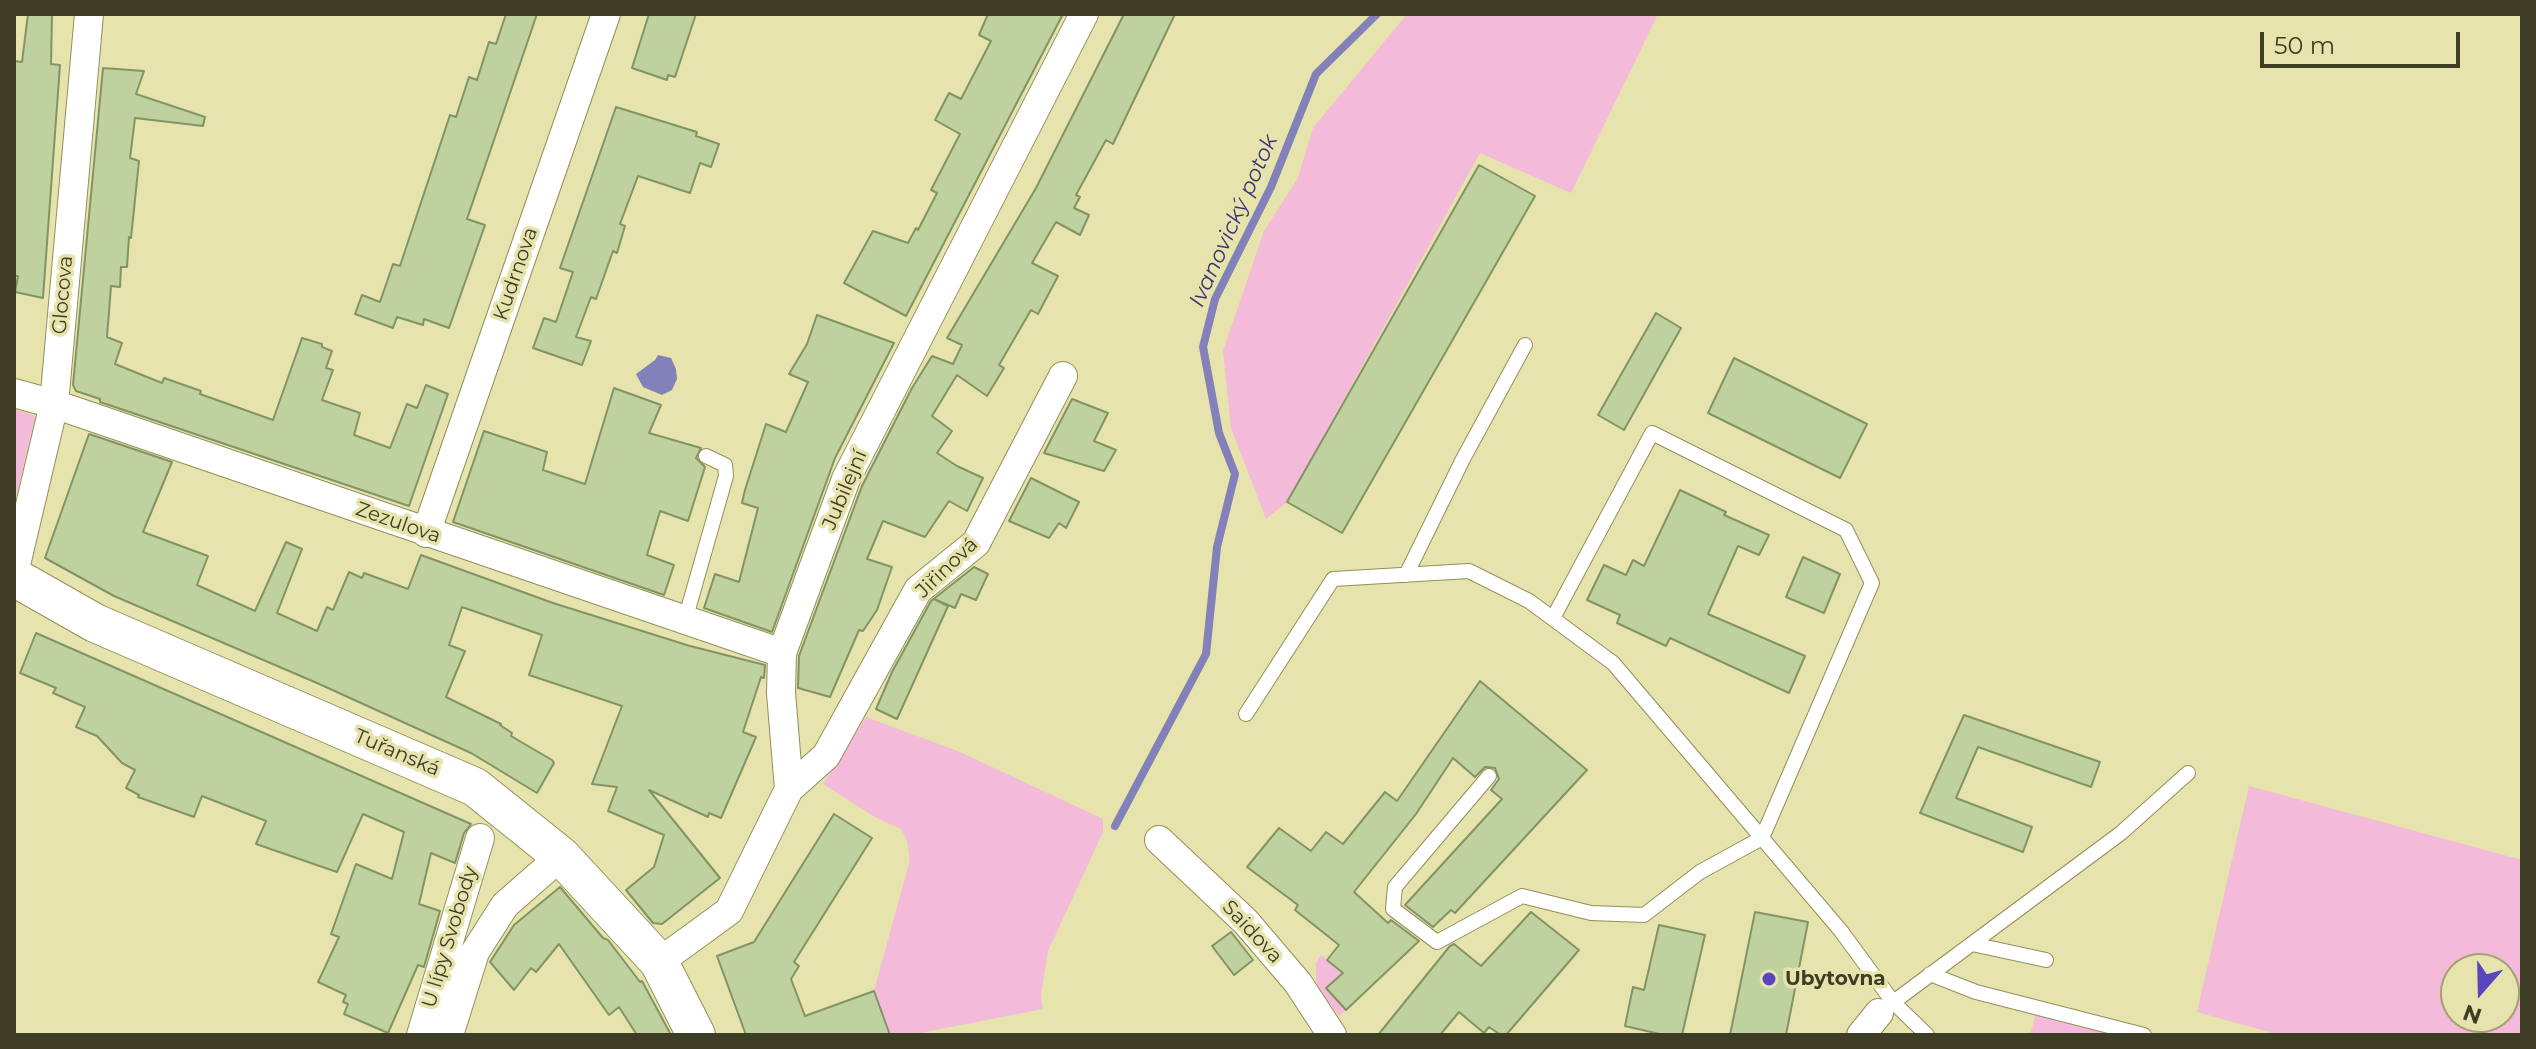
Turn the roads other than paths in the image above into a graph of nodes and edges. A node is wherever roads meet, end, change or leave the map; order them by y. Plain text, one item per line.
1 (89, 14) edge
2 (606, 14) edge
3 (1084, 14) edge
4 (1525, 345) dead end
5 (1063, 376) dead end
6 (14, 393) edge
7 (54, 404) junction
8 (706, 456) dead end
9 (426, 533) junction
10 (14, 575) edge
11 (1406, 575) junction
12 (1553, 618) junction
13 (685, 620) junction
14 (782, 653) junction
15 (1246, 714) dead end
16 (2188, 773) dead end
17 (1489, 776) dead end
18 (789, 789) junction
19 (480, 838) dead end
20 (1762, 838) junction
21 (1159, 840) dead end
22 (561, 856) junction
23 (1972, 944) junction
24 (2046, 960) dead end
25 (659, 962) junction
26 (1930, 974) junction
27 (1878, 1017) edge
28 (421, 1035) edge
29 (449, 1035) edge
30 (696, 1035) edge
31 (1332, 1035) edge
32 (1927, 1035) edge
33 (2144, 1035) edge

1 - 7 street, Glocova
2 - 9 street, Kudrnova
3 - 14 street, Jubilejní
4 - 11 lane
5 - 18 street, Jiřinová
6 - 7 street, Zezulova
7 - 9 street, Zezulova
7 - 10 street, Glocova
8 - 13 lane
9 - 13 street, Zezulova
10 - 22 main road, Tuřanská
11 - 12 lane
11 - 15 lane
12 - 20 lane
12 - 20 lane
13 - 14 street, Zezulova
14 - 18 street, Jubilejní
16 - 23 lane
17 - 20 lane
18 - 25 street
19 - 28 street, U lípy Svobody
20 - 27 lane
21 - 31 street, Saidova
22 - 25 main road, Tuřanská
22 - 29 street, U lípy Svobody
23 - 24 lane
23 - 26 lane
25 - 30 main road, Tuřanská
26 - 27 lane
26 - 33 lane
27 - 32 lane

